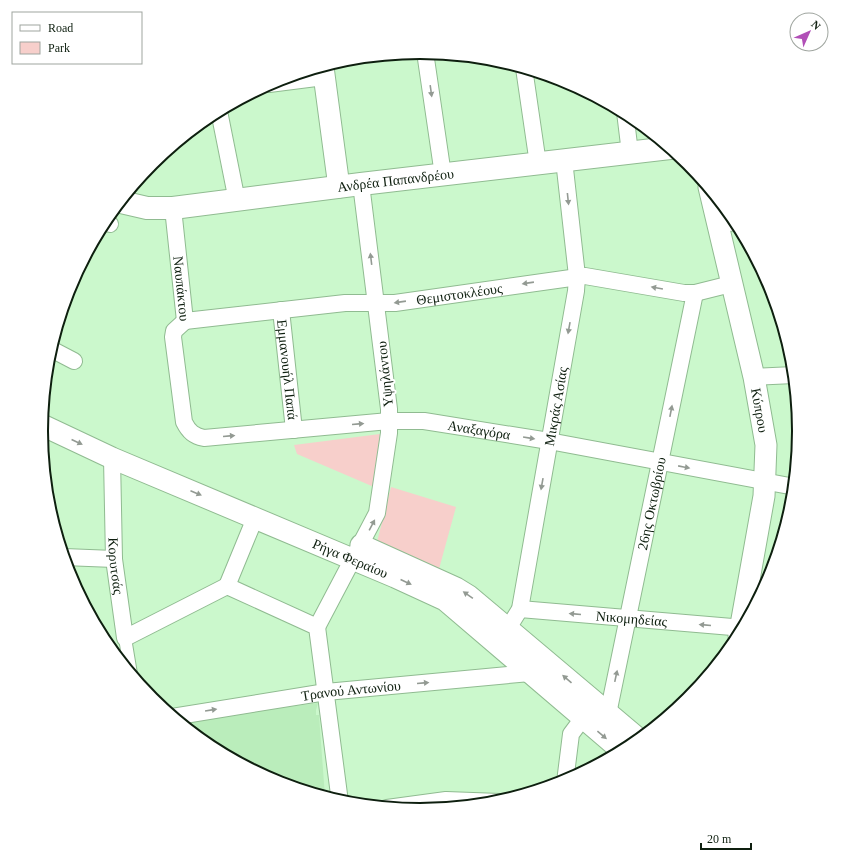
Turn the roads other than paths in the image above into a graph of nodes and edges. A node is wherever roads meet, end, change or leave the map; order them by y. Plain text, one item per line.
1 (427, 59) edge
2 (323, 72) edge
3 (525, 74) edge
4 (220, 118) edge
5 (626, 121) edge
6 (663, 149) edge
7 (630, 153) junction
8 (564, 160) junction
9 (538, 164) junction
10 (443, 175) junction
11 (361, 184) junction
12 (338, 187) junction
13 (237, 201) junction
14 (126, 203) edge
15 (173, 208) junction
16 (723, 215) edge
17 (728, 225) edge
18 (576, 276) junction
19 (731, 284) junction
20 (695, 293) junction
21 (377, 304) junction
22 (281, 310) junction
23 (185, 321) junction
24 (57, 352) edge
25 (74, 361) dead end
26 (789, 375) edge
27 (754, 377) junction
28 (389, 421) junction
29 (48, 428) edge
30 (294, 430) junction
31 (191, 433) joint
32 (549, 441) junction
33 (112, 458) junction
34 (661, 462) junction
35 (766, 482) junction
36 (789, 486) edge
37 (255, 518) junction
38 (357, 552) junction
39 (70, 557) edge
40 (114, 558) junction
41 (228, 586) junction
42 (520, 609) junction
43 (628, 618) junction
44 (743, 618) edge
45 (317, 627) junction
46 (736, 629) edge
47 (503, 636) junction
48 (125, 638) junction
49 (129, 663) edge
50 (530, 673) junction
51 (326, 692) junction
52 (608, 714) junction
53 (179, 715) edge
54 (583, 718) junction
55 (635, 736) edge
56 (617, 747) edge
57 (566, 775) edge
58 (339, 795) edge
59 (470, 801) edge
60 (417, 804) edge

1 -> 10 street
2 - 12 street
3 - 9 street
4 - 13 street
5 - 7 street
6 - 7 main road, Ανδρέα Παπανδρέου
7 - 8 main road, Ανδρέα Παπανδρέου
8 - 9 main road, Ανδρέα Παπανδρέου
8 -> 18 street, Μικράς Ασίας
9 - 10 main road, Ανδρέα Παπανδρέου
10 - 11 main road, Ανδρέα Παπανδρέου
11 - 12 main road, Ανδρέα Παπανδρέου
21 -> 11 street, Υψηλάντου
12 - 13 main road, Ανδρέα Παπανδρέου
13 - 15 main road, Ανδρέα Παπανδρέου
14 - 15 main road, Ανδρέα Παπανδρέου
15 - 23 street, Ναυπάκτου
16 - 17 street, Κύπρου
17 - 19 street, Κύπρου
20 -> 18 street, Θεμιστοκλέους
18 -> 21 street, Θεμιστοκλέους
18 -> 32 street, Μικράς Ασίας
19 - 20 street, Θεμιστοκλέους
19 - 27 street, Κύπρου
34 -> 20 street, 26ης Οκτωβρίου
21 - 22 street, Θεμιστοκλέους
21 - 28 street, Υψηλάντου
22 - 23 street, Θεμιστοκλέους
22 - 30 street, Εμμανουήλ Παπά
23 - 31 street, Ναυπάκτου
24 - 25 street
26 - 27 street
27 - 35 street, Κύπρου
30 -> 28 street, Αναξαγόρα
28 -> 32 street, Αναξαγόρα
38 -> 28 street, Υψηλάντου
29 -> 33 street, Ρήγα Φεραίου
31 -> 30 street, Αναξαγόρα
32 - 34 street, Αναξαγόρα
32 -> 42 street, Μικράς Ασίας
33 -> 37 street, Ρήγα Φεραίου
33 - 40 street, Κορυτσάς
34 -> 35 street, Αναξαγόρα
34 - 43 street, 26ης Οκτωβρίου
35 - 36 street, Αναξαγόρα
35 - 44 street, Κύπρου
37 - 38 street, Ρήγα Φεραίου
37 - 41 street
38 - 45 street, Υψηλάντου
38 - 47 street, Ρήγα Φεραίου
39 - 40 street
40 - 48 street, Κορυτσάς
41 - 45 street
41 - 48 street
43 -> 42 street, Νικομηδείας
42 - 47 street, Μικράς Ασίας
46 -> 43 street, Νικομηδείας
52 -> 43 street, 26ης Οκτωβρίου
45 - 51 street
47 - 50 street, Ρήγα Φεραίου
52 -> 47 street, Ρήγα Φεραίου
48 - 49 street, Κορυτσάς
51 -> 50 street, Τρανού Αντωνίου
50 - 54 street, Ρήγα Φεραίου
53 -> 51 street, Τρανού Αντωνίου
51 - 58 street
52 - 55 street, Ρήγα Φεραίου
54 -> 56 street, Ρήγα Φεραίου
54 - 57 street
59 - 60 street

